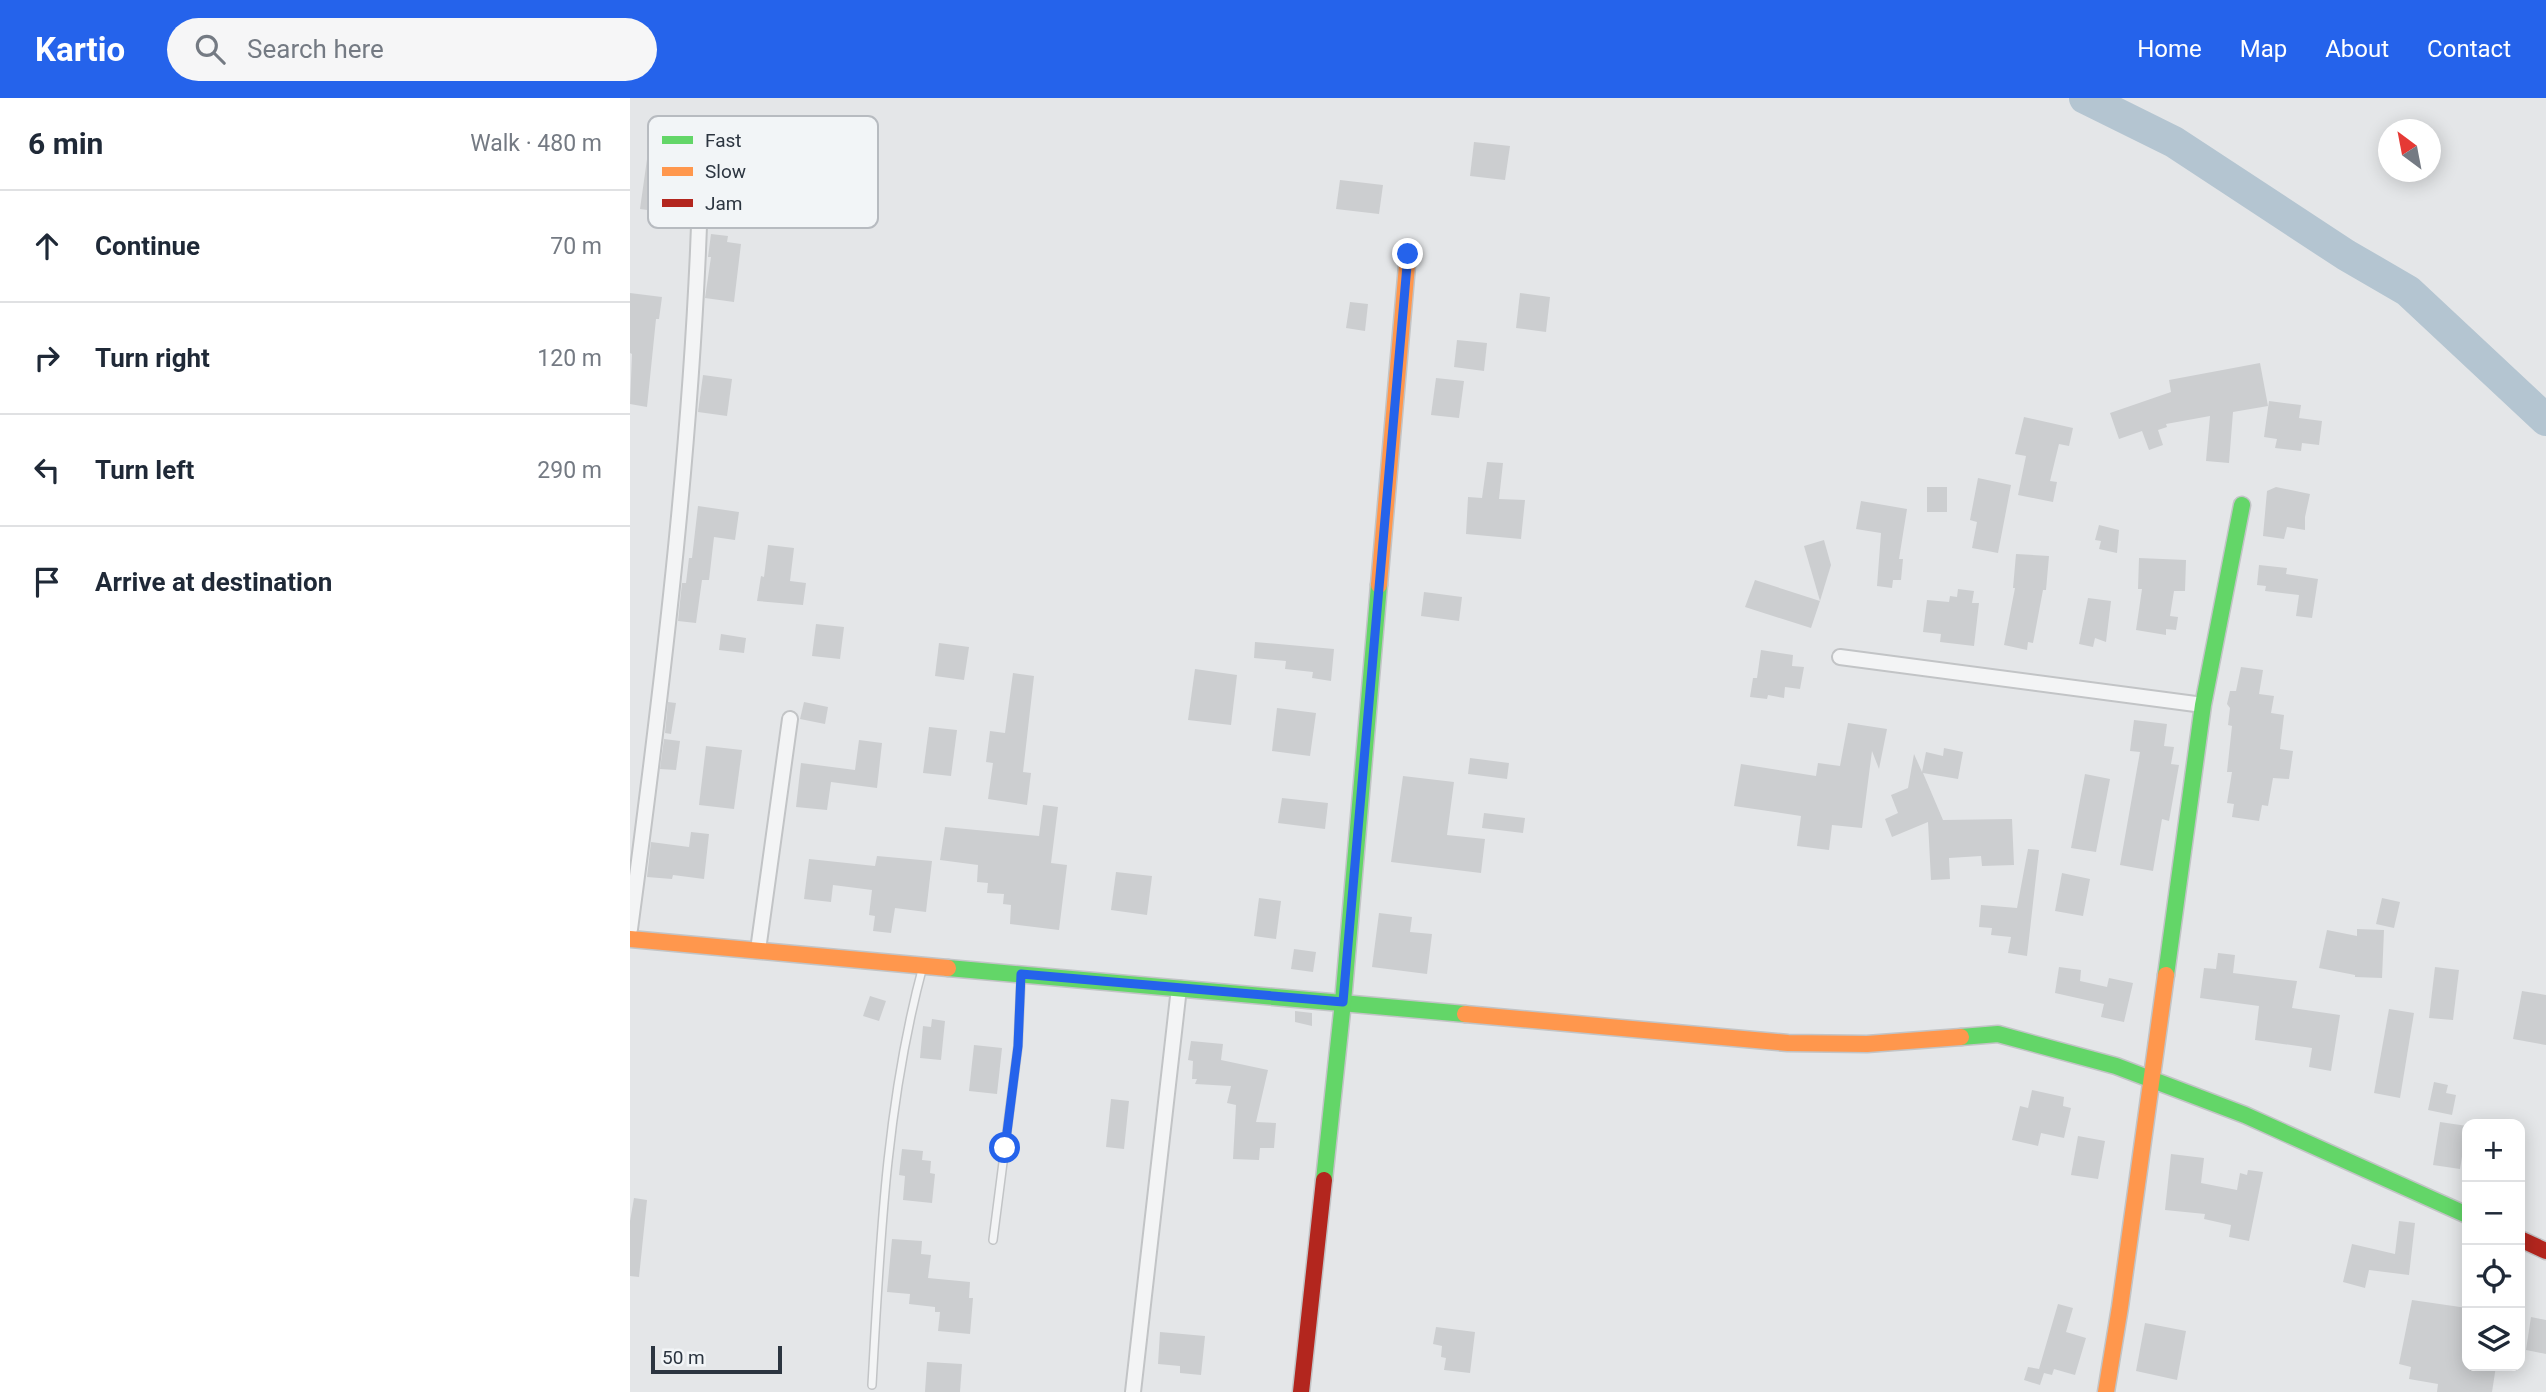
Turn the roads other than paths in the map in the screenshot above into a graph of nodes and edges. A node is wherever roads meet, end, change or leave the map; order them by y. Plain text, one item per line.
1 (699, 228) edge
2 (1408, 254) dead end
3 (2242, 505) dead end
4 (1840, 657) dead end
5 (2203, 705) junction
6 (790, 719) dead end
7 (630, 929) edge
8 (630, 939) edge
9 (758, 950) junction
10 (923, 965) junction
11 (1021, 974) junction
12 (1179, 988) junction
13 (1343, 1002) junction
14 (2150, 1079) junction
15 (2462, 1213) edge
16 (993, 1240) dead end
17 (2525, 1241) edge
18 (2546, 1251) edge
19 (872, 1385) dead end
20 (1133, 1392) edge
21 (1301, 1392) edge
22 (2106, 1392) edge

1 - 7 street
2 - 13 street
3 - 5 street
4 - 5 street
5 - 14 street
6 - 9 street
8 - 9 street
9 - 10 street
10 - 11 street
10 - 19 lane
11 - 12 street
11 - 16 lane
12 - 13 street
12 - 20 street
13 - 14 street
13 - 21 street
14 - 15 street
14 - 22 street
17 - 18 street

